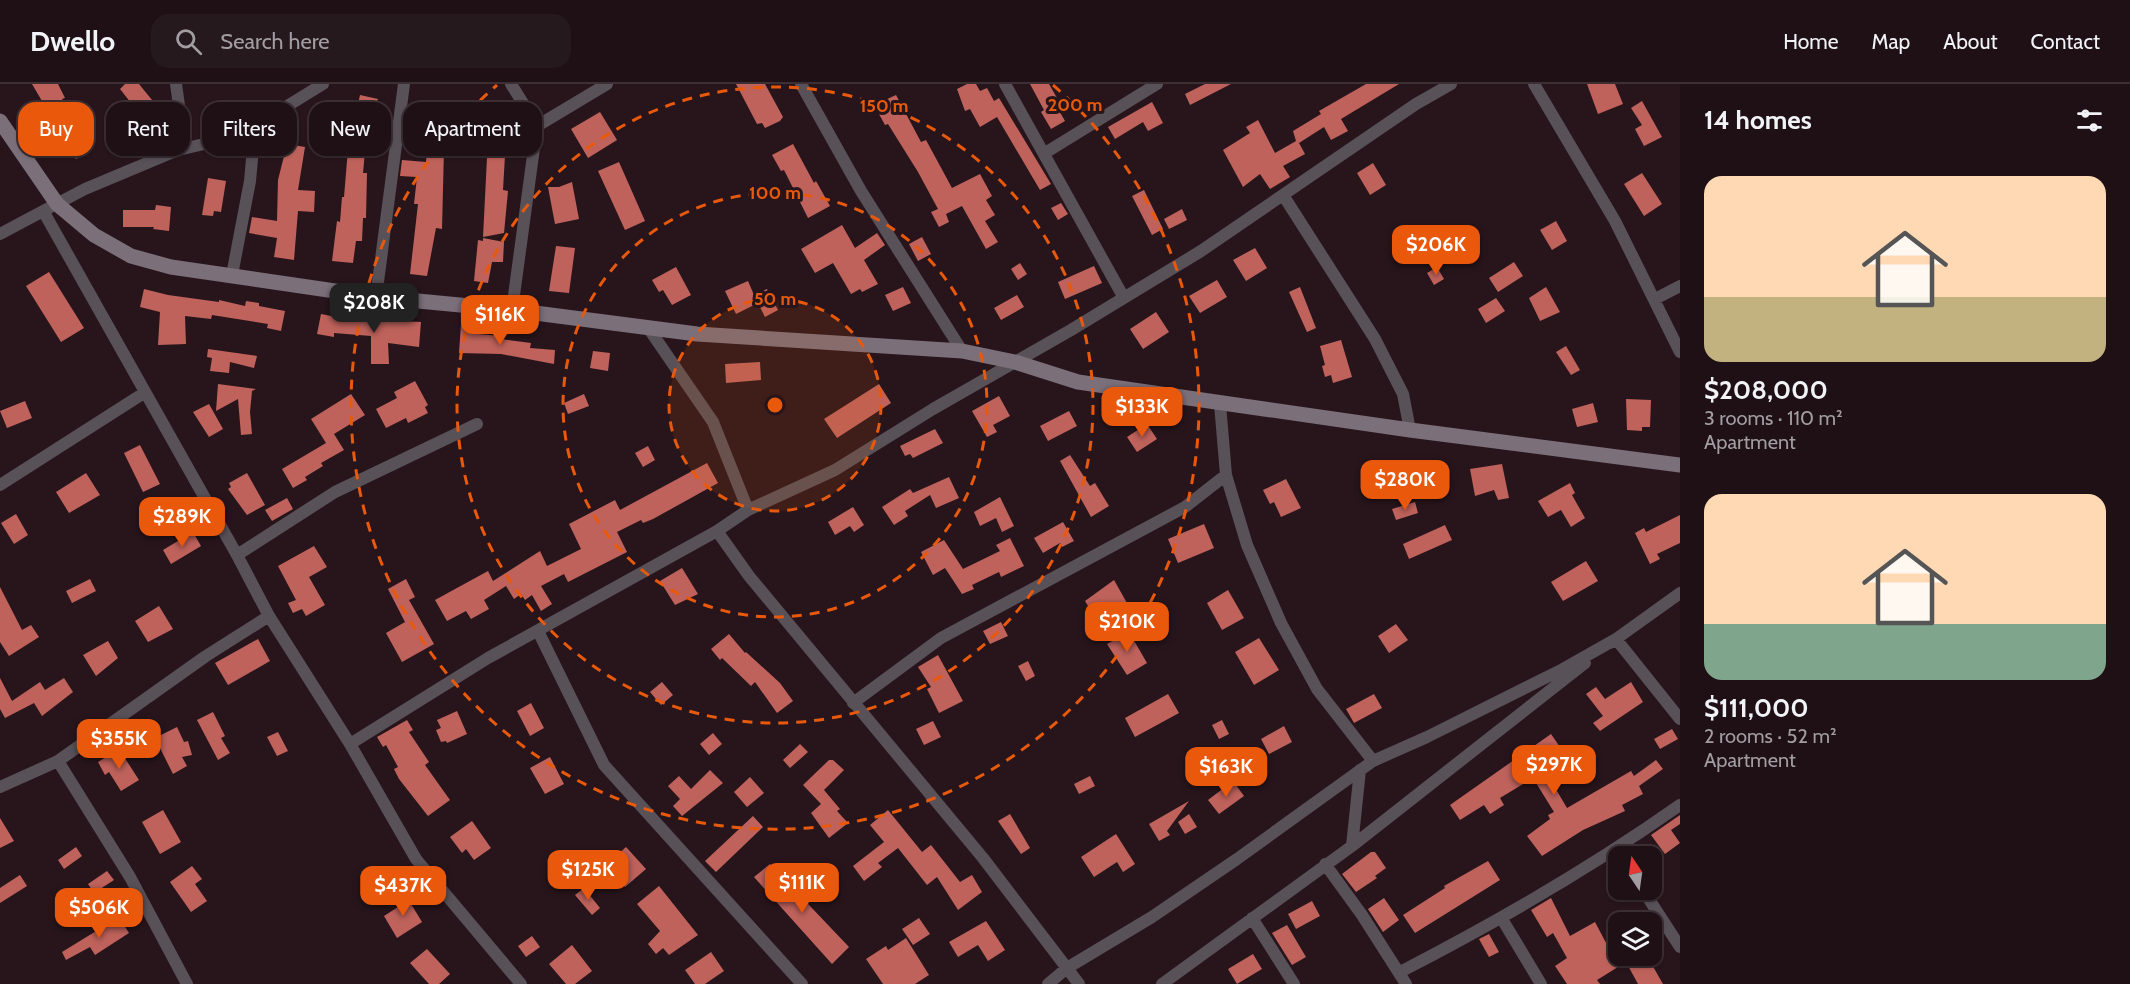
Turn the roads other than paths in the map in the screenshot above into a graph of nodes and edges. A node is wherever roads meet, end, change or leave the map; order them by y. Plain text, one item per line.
1 (176, 84) edge
2 (323, 84) edge
3 (404, 84) edge
4 (511, 84) edge
5 (607, 84) edge
6 (801, 84) edge
7 (1005, 84) edge
8 (1451, 84) edge
9 (1534, 84) edge
10 (1155, 85) edge
11 (179, 102) edge
12 (294, 102) edge
13 (522, 102) edge
14 (0, 121) edge
15 (542, 123) edge
16 (1045, 153) junction
17 (165, 156) edge
18 (252, 156) edge
19 (533, 156) edge
20 (1283, 195) junction
21 (51, 207) junction
22 (0, 234) edge
23 (232, 275) junction
24 (1680, 286) edge
25 (376, 297) junction
26 (1124, 298) junction
27 (1655, 299) junction
28 (512, 310) junction
29 (648, 328) junction
30 (962, 351) junction
31 (1680, 352) edge
32 (1015, 362) junction
33 (144, 393) junction
34 (1220, 404) junction
35 (477, 424) dead end
36 (1410, 430) junction
37 (1680, 465) edge
38 (1226, 475) junction
39 (0, 485) edge
40 (748, 510) junction
41 (717, 531) junction
42 (237, 555) junction
43 (1680, 593) edge
44 (269, 616) junction
45 (538, 632) junction
46 (1616, 639) junction
47 (853, 703) junction
48 (1680, 718) edge
49 (350, 744) junction
50 (58, 761) junction
51 (1373, 761) junction
52 (1360, 770) junction
53 (0, 787) edge
54 (1680, 805) edge
55 (1352, 846) junction
56 (1629, 846) edge
57 (1608, 860) edge
58 (1325, 864) junction
59 (1649, 900) edge
60 (1252, 918) junction
61 (1502, 919) junction
62 (1680, 947) edge
63 (1067, 968) junction
64 (1400, 972) junction
65 (187, 983) edge
66 (172, 984) edge
67 (521, 984) edge
68 (802, 984) edge
69 (1048, 984) edge
70 (1079, 984) edge
71 (1162, 984) edge
72 (1294, 984) edge
73 (1406, 984) edge
74 (1541, 984) edge

1 - 11 street
2 - 12 street
3 - 25 street
4 - 13 street
5 - 15 street
6 - 30 street
7 - 16 street
8 - 20 street
9 - 27 street
10 - 16 street
14 - 21 main road
16 - 26 street
17 - 21 street
18 - 23 street
19 - 28 street
20 - 26 street
20 - 36 street
21 - 22 street
21 - 23 main road
21 - 33 street
23 - 25 main road
24 - 27 street
25 - 28 main road
26 - 32 street
27 - 31 street
28 - 29 main road
29 - 30 main road
29 - 40 street
30 - 32 main road
32 - 34 main road
32 - 40 street
33 - 39 street
33 - 42 street
34 - 36 main road
34 - 38 street
35 - 42 street
36 - 37 main road
38 - 47 street
38 - 51 street
40 - 41 street
41 - 45 street
41 - 47 street
42 - 44 street
43 - 46 street
44 - 49 street
44 - 50 street
45 - 49 street
45 - 68 street
46 - 48 street
46 - 51 street
46 - 55 street
47 - 63 street
49 - 67 street
50 - 53 street
50 - 65 street
51 - 52 street
52 - 55 street
52 - 63 street
54 - 56 street
55 - 58 street
57 - 61 street
58 - 60 street
58 - 64 street
59 - 62 street
60 - 71 street
60 - 72 street
61 - 64 street
61 - 74 street
63 - 69 street
63 - 70 street
64 - 73 street
65 - 66 street

